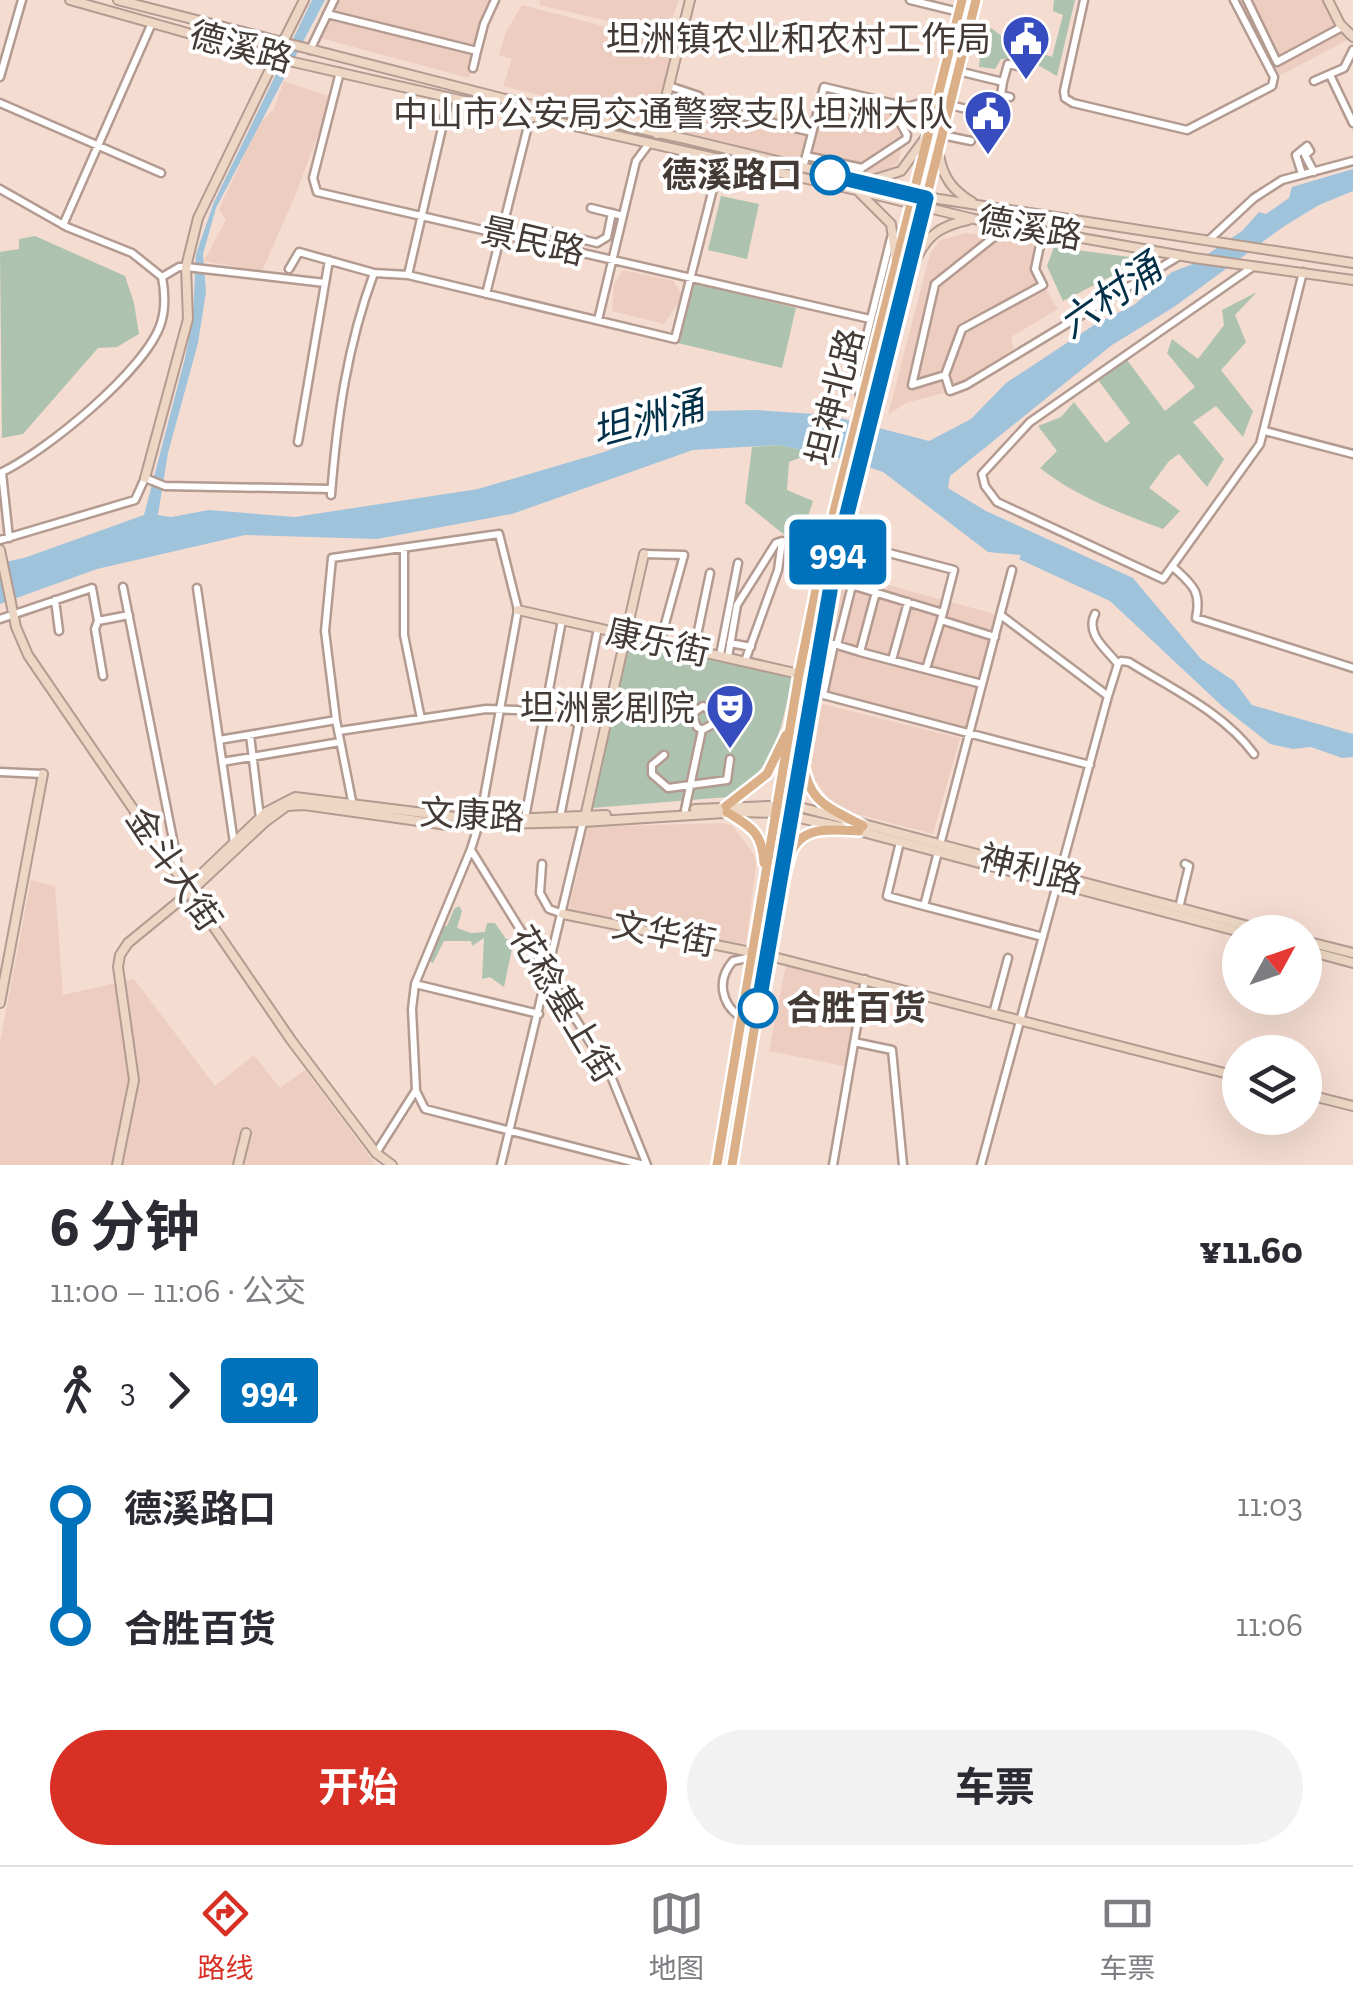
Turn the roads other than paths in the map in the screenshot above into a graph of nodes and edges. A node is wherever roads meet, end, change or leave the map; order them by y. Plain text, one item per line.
1 (22, 0) edge
2 (70, 0) edge
3 (118, 0) edge
4 (304, 0) edge
5 (334, 0) edge
6 (495, 0) edge
7 (690, 0) edge
8 (910, 0) edge
9 (962, 0) edge
10 (976, 0) edge
11 (1084, 0) edge
12 (1234, 0) edge
13 (1247, 0) edge
14 (1328, 0) edge
15 (959, 12) junction
16 (327, 14) junction
17 (152, 23) junction
18 (1342, 27) junction
19 (1353, 36) edge
20 (285, 43) junction
21 (308, 49) junction
22 (477, 51) junction
23 (1353, 52) edge
24 (278, 58) junction
25 (1016, 66) dead end
26 (473, 68) dead end
27 (958, 71) junction
28 (340, 72) junction
29 (1330, 74) junction
30 (0, 77) edge
31 (1314, 81) dead end
32 (1004, 82) junction
33 (670, 86) junction
34 (1010, 97) dead end
35 (449, 98) junction
36 (937, 98) junction
37 (0, 104) edge
38 (894, 104) junction
39 (950, 105) junction
40 (995, 116) dead end
41 (530, 118) junction
42 (1353, 123) edge
43 (812, 132) junction
44 (658, 133) junction
45 (929, 133) junction
46 (942, 134) junction
47 (970, 141) dead end
48 (97, 144) junction
49 (648, 145) junction
50 (938, 151) junction
51 (806, 156) junction
52 (720, 161) junction
53 (1353, 161) edge
54 (803, 168) junction
55 (1314, 172) junction
56 (161, 173) dead end
57 (1302, 174) junction
58 (857, 186) junction
59 (0, 189) edge
60 (911, 200) junction
61 (925, 203) junction
62 (975, 205) junction
63 (591, 208) dead end
64 (612, 213) junction
65 (422, 215) junction
66 (623, 216) junction
67 (974, 219) junction
68 (1010, 224) junction
69 (63, 225) junction
70 (529, 226) dead end
71 (1043, 229) junction
72 (892, 232) junction
73 (500, 233) junction
74 (566, 236) junction
75 (1210, 239) junction
76 (563, 248) junction
77 (1182, 255) junction
78 (330, 260) junction
79 (612, 260) junction
80 (896, 262) junction
81 (1353, 263) edge
82 (1249, 265) junction
83 (186, 266) junction
84 (288, 269) dead end
85 (1303, 272) junction
86 (374, 273) junction
87 (408, 275) junction
88 (162, 277) junction
89 (689, 278) junction
90 (1353, 280) edge
91 (904, 282) junction
92 (326, 283) junction
93 (486, 294) junction
94 (870, 320) junction
95 (598, 321) junction
96 (945, 375) junction
97 (867, 404) junction
98 (1265, 431) junction
99 (298, 442) dead end
100 (1353, 454) edge
101 (1, 473) edge
102 (850, 476) junction
103 (145, 478) junction
104 (9, 538) junction
105 (0, 540) edge
106 (404, 549) junction
107 (1, 554) edge
108 (644, 554) joint
109 (738, 563) dead end
110 (1172, 566) junction
111 (1012, 570) dead end
112 (710, 573) dead end
113 (851, 585) junction
114 (123, 587) dead end
115 (196, 588) dead end
116 (876, 592) junction
117 (55, 600) junction
118 (908, 602) junction
119 (13, 610) junction
120 (518, 610) junction
121 (1095, 614) dead end
122 (129, 616) junction
123 (942, 616) junction
124 (1002, 616) junction
125 (0, 619) edge
126 (562, 620) junction
127 (98, 621) junction
128 (598, 628) junction
129 (59, 631) dead end
130 (626, 634) junction
131 (995, 637) junction
132 (660, 642) junction
133 (730, 643) junction
134 (837, 645) junction
135 (751, 646) junction
136 (694, 650) junction
137 (860, 652) junction
138 (724, 656) junction
139 (892, 660) junction
140 (745, 661) junction
141 (1118, 664) junction
142 (1353, 668) edge
143 (926, 669) junction
144 (799, 674) junction
145 (103, 676) dead end
146 (982, 684) junction
147 (810, 692) junction
148 (822, 695) junction
149 (1108, 696) junction
150 (610, 698) junction
151 (501, 710) junction
152 (692, 714) junction
153 (544, 716) junction
154 (421, 719) junction
155 (336, 720) junction
156 (579, 722) junction
157 (791, 723) junction
158 (702, 730) junction
159 (338, 731) junction
160 (969, 734) junction
161 (250, 735) junction
162 (219, 740) junction
163 (340, 742) junction
164 (800, 749) junction
165 (1254, 754) dead end
166 (252, 756) junction
167 (664, 756) dead end
168 (730, 760) dead end
169 (222, 762) junction
170 (1090, 765) junction
171 (0, 772) edge
172 (43, 774) joint
173 (690, 787) junction
174 (355, 809) junction
175 (727, 809) junction
176 (777, 809) junction
177 (684, 810) junction
178 (790, 810) junction
179 (263, 815) junction
180 (560, 817) junction
181 (525, 818) junction
182 (584, 819) junction
183 (478, 823) junction
184 (861, 828) junction
185 (900, 842) junction
186 (234, 846) junction
187 (471, 849) junction
188 (939, 849) junction
189 (542, 864) dead end
190 (1185, 864) dead end
191 (180, 878) junction
192 (1058, 880) junction
193 (764, 884) junction
194 (188, 891) junction
195 (776, 898) junction
196 (924, 906) junction
197 (1179, 908) junction
198 (562, 914) junction
199 (1222, 919) edge
200 (1222, 927) edge
201 (1043, 937) junction
202 (1322, 945) edge
203 (1353, 953) edge
204 (752, 955) junction
205 (766, 955) junction
206 (1322, 955) edge
207 (1008, 958) dead end
208 (1353, 963) edge
209 (548, 978) junction
210 (865, 979) junction
211 (415, 984) junction
212 (0, 1004) edge
213 (540, 1014) junction
214 (993, 1014) junction
215 (742, 1018) junction
216 (1020, 1021) junction
217 (854, 1042) junction
218 (1222, 1072) edge
219 (416, 1090) junction
220 (1322, 1098) edge
221 (1353, 1106) edge
222 (510, 1132) junction
223 (246, 1133) dead end
224 (378, 1158) edge
225 (116, 1165) edge
226 (238, 1165) edge
227 (392, 1165) edge
228 (501, 1165) edge
229 (646, 1165) edge
230 (717, 1165) edge
231 (732, 1165) edge
232 (833, 1165) edge
233 (903, 1165) edge
234 (982, 1165) edge

1 - 30 street
2 - 17 street, 德溪路
3 - 20 street, 德溪路
4 - 20 street
5 - 16 street
6 - 22 street
7 - 33 street
8 - 15 street
9 - 15 main road, 坦神北路
10 - 27 main road, 坦神北路
11 - 12 street
13 - 18 street
14 - 18 street
15 - 36 main road, 坦神北路
16 - 21 street
16 - 22 street
17 - 24 street, 德溪路
17 - 48 street
18 - 19 street
20 - 21 street, 德溪路
21 - 44 street, 德溪路
22 - 26 street
23 - 29 street
24 - 28 street, 德溪路
24 - 83 street
25 - 32 street
27 - 32 street
27 - 39 main road, 坦神北路
28 - 35 street, 德溪路
28 - 65 street, 景民路
29 - 31 street
29 - 42 street
32 - 34 street
33 - 43 street
33 - 44 street
35 - 41 street, 德溪路
35 - 65 street
36 - 38 street
36 - 45 main road, 坦神北路
37 - 48 street
38 - 43 street
38 - 51 street
39 - 40 street
39 - 46 main road, 坦神北路
41 - 49 street, 德溪路
41 - 73 street
43 - 51 street
44 - 49 street
44 - 54 street, 德溪路
45 - 58 street
45 - 60 main road, 坦神北路
46 - 47 street
46 - 50 main road, 坦神北路
48 - 56 street
48 - 69 street
49 - 52 street, 德溪路
49 - 66 street
50 - 61 main road, 坦神北路
50 - 62 street
51 - 54 street
52 - 58 street, 德溪路
52 - 89 street
53 - 55 street
54 - 58 street, 德溪路
55 - 57 street
55 - 57 street
57 - 75 street
58 - 60 street, 德溪路
58 - 72 street
59 - 69 street
60 - 61 street, 德溪路
60 - 80 main road, 坦神北路
61 - 62 street, 德溪路
61 - 67 street, 德溪路
61 - 91 main road, 坦神北路
62 - 75 street, 德溪路
63 - 64 street
64 - 66 street
64 - 74 street
65 - 73 street, 景民路
65 - 87 street
66 - 79 street
67 - 68 street, 德溪路
67 - 91 street
68 - 71 street, 德溪路
68 - 96 street
69 - 88 street
70 - 74 street
71 - 77 street, 德溪路
71 - 96 street
72 - 80 street
72 - 94 street
73 - 76 street, 景民路
73 - 93 street
74 - 76 street
75 - 81 street, 德溪路
76 - 79 street, 景民路
77 - 82 street, 德溪路
77 - 96 street
78 - 84 street
78 - 86 street
78 - 92 street
79 - 89 street, 景民路
79 - 95 street
80 - 97 main road, 坦神北路
82 - 85 street, 德溪路
82 - 110 street
83 - 88 street
83 - 92 street
83 - 103 street
85 - 90 street, 德溪路
85 - 98 street
86 - 87 street
86 - 103 street
87 - 93 street
88 - 101 street
89 - 94 street, 景民路
89 - 95 street
91 - 97 main road, 坦神北路
92 - 99 street
93 - 95 street
94 - 97 street
97 - 102 main road, 坦神北路
98 - 100 street
98 - 110 street
101 - 104 street
102 - 144 main road, 坦神北路
102 - 147 main road, 坦神北路
103 - 104 street
104 - 105 street
106 - 120 street
106 - 154 street
106 - 155 street
107 - 119 street, 金斗大街
108 - 130 street
108 - 132 street
109 - 138 street
110 - 142 street
111 - 124 street
112 - 136 street
113 - 116 street
113 - 123 street
113 - 134 street
114 - 122 street
115 - 162 street
116 - 118 street
116 - 137 street
117 - 119 street
117 - 127 street
117 - 129 street
118 - 123 street
118 - 139 street
119 - 125 street
119 - 191 street, 金斗大街
120 - 126 street, 康乐街
120 - 151 street
121 - 141 street
122 - 127 street
122 - 191 street
123 - 131 street
123 - 143 street
124 - 131 street
124 - 149 street
126 - 128 street, 康乐街
126 - 153 street
127 - 145 street
128 - 130 street, 康乐街
128 - 156 street
130 - 132 street, 康乐街
130 - 150 street
131 - 146 street
132 - 136 street, 康乐街
133 - 135 street
133 - 135 street
133 - 138 street
134 - 137 street
134 - 148 street
135 - 140 street
136 - 138 street, 康乐街
137 - 139 street
138 - 140 street, 康乐街
139 - 143 street
140 - 144 street, 康乐街
141 - 149 street
141 - 165 street
143 - 146 street
144 - 157 main road, 坦神北路
146 - 160 street
147 - 148 street
147 - 164 main road, 坦神北路
148 - 160 street
149 - 170 street
150 - 152 street
150 - 182 street
151 - 153 street
151 - 154 street
151 - 183 street
152 - 158 street
152 - 158 street
153 - 156 street
153 - 181 street
154 - 159 street
155 - 159 street
155 - 161 street
156 - 180 street
157 - 175 main road
157 - 176 main road, 坦神北路
158 - 173 street
159 - 163 street
160 - 170 street
160 - 188 street
161 - 162 street
161 - 166 street
162 - 169 street
163 - 166 street
163 - 174 street
164 - 178 main road, 坦神北路
164 - 184 main road
166 - 169 street
166 - 179 street
167 - 173 street
168 - 173 street
169 - 186 street
170 - 192 street
171 - 172 street
172 - 212 street
173 - 177 street
174 - 179 street, 文康路
174 - 183 street, 文康路
174 - 186 street
175 - 176 street, 神利路
175 - 177 street, 文康路
175 - 182 street
175 - 193 main road
176 - 178 street, 神利路
176 - 193 main road, 坦神北路
177 - 182 street, 文康路
178 - 184 street, 神利路
178 - 195 main road, 坦神北路
179 - 186 street, 文康路
180 - 181 street, 文康路
180 - 182 street, 文康路
181 - 183 street, 文康路
182 - 183 street
182 - 198 street
183 - 187 street
184 - 185 street
184 - 188 street, 神利路
184 - 195 main road
185 - 188 street
185 - 196 street
186 - 194 street
187 - 209 street, 花稔基上街
187 - 211 street
188 - 192 street, 神利路
188 - 196 street
189 - 198 street
190 - 197 street
191 - 194 street, 金斗大街
192 - 197 street, 神利路
192 - 200 street
192 - 201 street
193 - 204 main road, 坦神北路
194 - 224 street, 金斗大街
194 - 225 street
195 - 205 main road, 坦神北路
196 - 201 street
197 - 199 street, 神利路
198 - 204 street, 文华街
198 - 209 street
201 - 216 street
202 - 203 street
204 - 205 street, 文华街
204 - 215 main road, 坦神北路
204 - 215 street
205 - 210 street, 文华街
205 - 231 main road, 坦神北路
206 - 208 street
207 - 214 street
209 - 213 street
209 - 229 street, 花稔基上街
210 - 214 street, 文华街
210 - 217 street
211 - 213 street
211 - 219 street
213 - 222 street
214 - 216 street, 文华街
215 - 230 main road, 坦神北路
216 - 218 street, 文华街
216 - 234 street
217 - 232 street
217 - 233 street
219 - 222 street
219 - 224 street
220 - 221 street
222 - 228 street
222 - 229 street
223 - 226 street
224 - 227 street, 金斗大街

